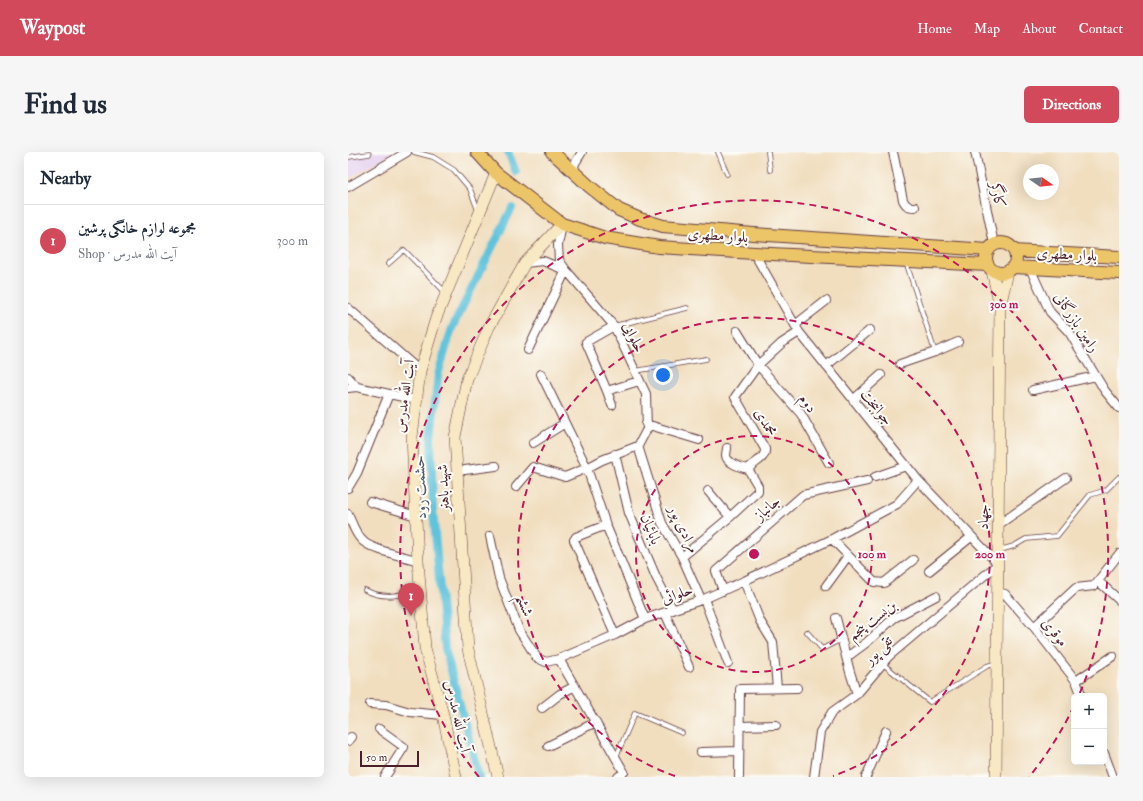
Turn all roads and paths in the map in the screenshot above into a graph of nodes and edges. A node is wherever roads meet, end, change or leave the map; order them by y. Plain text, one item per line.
1 (407, 152) edge
2 (414, 152) edge
3 (477, 152) edge
4 (552, 152) edge
5 (582, 152) edge
6 (718, 152) edge
7 (768, 152) edge
8 (893, 152) edge
9 (975, 152) edge
10 (369, 154) dead end
11 (348, 157) edge
12 (770, 170) dead end
13 (496, 173) junction
14 (576, 174) junction
15 (727, 174) dead end
16 (348, 187) edge
17 (914, 207) dead end
18 (479, 212) junction
19 (562, 224) junction
20 (991, 247) junction
21 (1014, 251) junction
22 (754, 253) junction
23 (1119, 257) edge
24 (906, 261) junction
25 (524, 263) junction
26 (388, 264) dead end
27 (990, 268) junction
28 (1030, 268) junction
29 (1011, 269) junction
30 (566, 270) junction
31 (1119, 273) edge
32 (446, 293) junction
33 (826, 301) dead end
34 (1000, 306) junction
35 (348, 308) edge
36 (686, 308) dead end
37 (614, 326) junction
38 (797, 328) junction
39 (870, 330) dead end
40 (737, 331) dead end
41 (958, 342) dead end
42 (528, 350) dead end
43 (935, 352) junction
44 (706, 359) dead end
45 (900, 364) dead end
46 (758, 365) junction
47 (826, 366) junction
48 (420, 371) junction
49 (635, 371) junction
50 (541, 374) dead end
51 (881, 375) dead end
52 (1096, 376) junction
53 (348, 377) edge
54 (639, 381) junction
55 (357, 387) junction
56 (348, 388) edge
57 (1033, 390) dead end
58 (607, 391) junction
59 (389, 394) junction
60 (417, 400) junction
61 (853, 400) junction
62 (612, 405) dead end
63 (1119, 408) edge
64 (565, 423) junction
65 (646, 424) junction
66 (699, 440) dead end
67 (533, 443) dead end
68 (638, 446) junction
69 (728, 448) dead end
70 (616, 454) junction
71 (829, 464) dead end
72 (496, 466) dead end
73 (906, 466) junction
74 (587, 468) junction
75 (748, 469) junction
76 (457, 471) junction
77 (875, 477) dead end
78 (1119, 477) edge
79 (1066, 478) dead end
80 (918, 480) junction
81 (867, 481) dead end
82 (516, 487) dead end
83 (348, 488) edge
84 (708, 491) dead end
85 (370, 502) dead end
86 (348, 514) edge
87 (416, 516) junction
88 (730, 518) junction
89 (606, 525) junction
90 (998, 525) junction
91 (490, 536) dead end
92 (972, 537) junction
93 (832, 539) junction
94 (998, 551) junction
95 (1119, 554) edge
96 (848, 556) junction
97 (682, 557) junction
98 (914, 560) dead end
99 (418, 561) junction
100 (998, 564) junction
101 (929, 571) dead end
102 (744, 581) junction
103 (1098, 581) junction
104 (826, 586) dead end
105 (365, 590) dead end
106 (421, 590) junction
107 (723, 591) junction
108 (997, 592) junction
109 (936, 596) dead end
110 (702, 600) junction
111 (1119, 600) edge
112 (673, 610) junction
113 (665, 613) junction
114 (836, 618) dead end
115 (645, 620) junction
116 (1034, 627) junction
117 (807, 632) dead end
118 (615, 635) junction
119 (842, 639) junction
120 (1113, 656) dead end
121 (847, 657) junction
122 (559, 659) junction
123 (728, 663) dead end
124 (997, 663) junction
125 (883, 664) junction
126 (689, 667) dead end
127 (1076, 681) junction
128 (575, 686) junction
129 (777, 688) junction
130 (797, 688) dead end
131 (1081, 693) edge
132 (858, 694) junction
133 (370, 704) dead end
134 (542, 708) dead end
135 (443, 715) junction
136 (596, 722) junction
137 (776, 725) dead end
138 (740, 726) junction
139 (379, 729) dead end
140 (886, 731) dead end
141 (682, 734) dead end
142 (548, 746) dead end
143 (739, 751) junction
144 (701, 752) dead end
145 (616, 758) junction
146 (1107, 761) edge
147 (385, 777) edge
148 (456, 777) edge
149 (498, 777) edge
150 (618, 777) edge
151 (739, 777) edge
152 (814, 777) edge
153 (866, 777) edge
154 (996, 777) edge
155 (1113, 777) edge

1 - 16 street
2 - 18 lane
3 - 13 main road, بلوار مطهری
4 - 14 main road, بلوار مطهری
5 - 14 street
6 - 15 lane
7 - 12 lane
8 - 17 street
9 - 20 street, کارگر
10 - 11 lane
13 - 18 main road, آیت الله مدرس
13 - 19 main road, بلوار مطهری
14 - 20 main road, بلوار مطهری
18 - 32 main road, آیت الله مدرس
19 - 22 main road, بلوار مطهری
19 - 25 main road, شهید باهنر
19 - 30 street, حلوایی
20 - 21 main road
20 - 27 main road
21 - 23 main road, بلوار مطهری
21 - 29 main road
22 - 24 main road, بلوار مطهری
22 - 38 street, جوانبخت
24 - 27 main road, بلوار مطهری
24 - 43 lane
25 - 30 street
25 - 76 main road, شهید باهنر
26 - 32 lane
27 - 29 main road
27 - 34 main road
28 - 29 main road, بلوار مطهری
28 - 31 main road, بلوار مطهری
28 - 52 street, رامین بازرگانی
29 - 34 main road
30 - 37 street, حلوایی
30 - 42 street
32 - 48 main road, آیت الله مدرس
33 - 38 street, محمدی
34 - 90 main road, جهاد
35 - 48 street
36 - 37 lane
37 - 49 street, حلوایی
37 - 58 street
38 - 46 street, محمدی
38 - 47 street, جوانبخت
39 - 47 street
40 - 46 street, دوم
41 - 43 street
43 - 45 street
44 - 49 lane
46 - 71 street, دوم
46 - 75 street, محمدی
47 - 61 street, جوانبخت
48 - 60 main road, آیت الله مدرس
49 - 54 street, حلوایی
50 - 64 street
51 - 61 street
52 - 57 street
52 - 63 street, رامین بازرگانی
53 - 55 street
54 - 58 street
54 - 65 street, حلوایی
55 - 56 street
55 - 59 street
58 - 62 street
59 - 60 street
59 - 83 street
60 - 87 main road, آیت الله مدرس
61 - 73 street, جوانبخت
64 - 67 street
64 - 74 street
65 - 66 street
65 - 68 street, حلوایی
68 - 70 street
68 - 97 street, مرادی پور
69 - 75 street
70 - 74 street
70 - 112 street, بابائیان
72 - 76 street
73 - 77 street
73 - 80 street, جوانبخت
74 - 82 street
74 - 89 street
75 - 88 street
76 - 149 main road, شهید باهنر
78 - 94 lane
79 - 90 street
80 - 92 street, جوانبخت
80 - 93 street, حلوائی
81 - 107 street, جانباز
84 - 88 street
85 - 87 street
86 - 99 street
87 - 99 main road, آیت الله مدرس
88 - 97 street
89 - 115 street
89 - 118 street
90 - 94 main road, جهاد
91 - 122 street, ششم
92 - 100 street, جوانبخت
92 - 101 street
93 - 96 street
93 - 102 street, حلوائی
94 - 100 main road, جهاد
95 - 103 street
96 - 98 street
96 - 104 street
97 - 110 street, مرادی پور
99 - 106 main road, آیت الله مدرس
100 - 108 main road, جهاد
100 - 125 street, تقی پور
102 - 107 street, حلوائی
102 - 129 street
103 - 111 street
103 - 116 street
105 - 106 lane
106 - 135 main road, آیت الله مدرس
107 - 110 street, حلوائی
108 - 116 street, موقری
108 - 124 main road, جهاد
109 - 121 street, بن‌بست پنجم
110 - 112 street, حلوائی
110 - 123 street, مرادی پور
112 - 113 street, حلوائی
113 - 115 street, حلوائی
113 - 126 street
114 - 119 street
115 - 118 street, حلوائی
116 - 127 street, موقری
117 - 119 lane
118 - 122 street, حلوائی
119 - 121 street
120 - 127 street
121 - 132 street
122 - 128 street
124 - 125 lane
124 - 154 main road, جهاد
125 - 132 street, تقی پور
127 - 131 street, موقری
128 - 134 street
128 - 136 street
129 - 130 street
129 - 138 street
132 - 152 street, تقی پور
133 - 135 street
135 - 148 main road, آیت الله مدرس
136 - 142 street
136 - 145 street
137 - 138 street
138 - 143 street
139 - 147 street
140 - 153 street
141 - 145 lane
143 - 144 street
143 - 151 street
145 - 150 street
146 - 155 street

